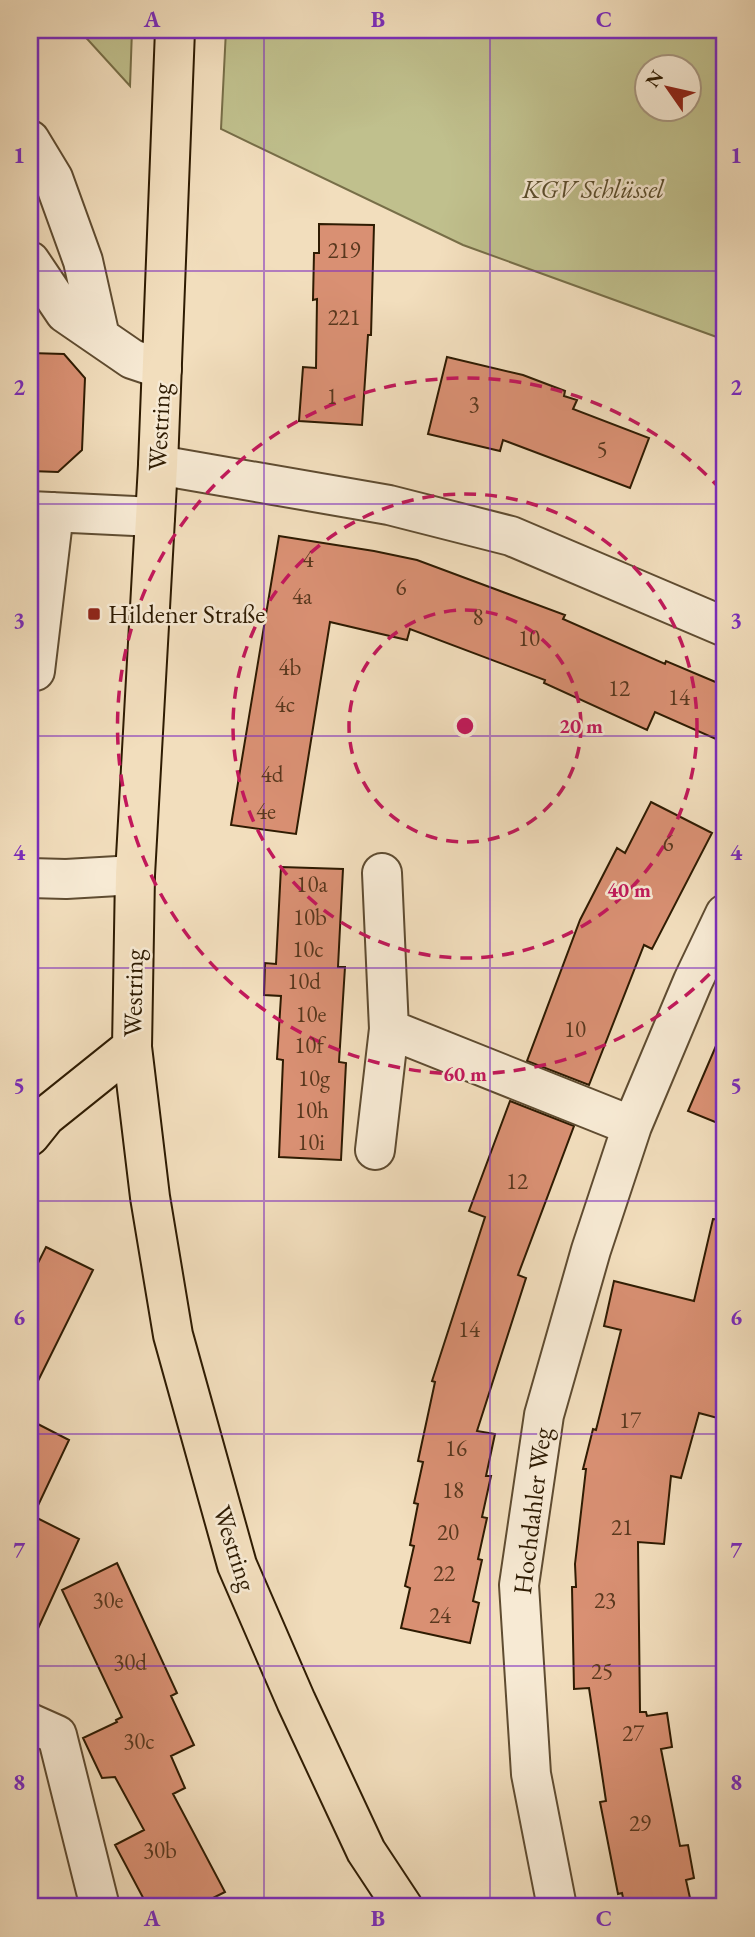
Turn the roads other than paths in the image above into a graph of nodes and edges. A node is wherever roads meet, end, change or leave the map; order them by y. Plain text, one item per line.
1 (174, 30) edge
2 (30, 140) edge
3 (30, 261) edge
4 (100, 337) junction
5 (162, 369) junction
6 (158, 464) junction
7 (42, 511) edge
8 (155, 517) junction
9 (723, 616) edge
10 (35, 671) dead end
11 (382, 873) dead end
12 (135, 875) junction
13 (30, 878) edge
14 (725, 914) edge
15 (389, 1029) junction
16 (132, 1047) junction
17 (632, 1126) junction
18 (30, 1136) edge
19 (375, 1150) dead end
20 (30, 1723) edge
21 (100, 1907) edge
22 (403, 1907) edge
23 (557, 1907) edge

1 - 5 main road, Westring
2 - 4 street
3 - 4 street
4 - 5 street
5 - 6 main road, Westring
6 - 8 main road, Westring
6 - 9 street
7 - 8 street
7 - 10 street
8 - 12 main road, Westring
11 - 15 street
12 - 13 street
12 - 16 main road, Westring
14 - 17 street, Hochdahler Weg
15 - 17 street
15 - 19 street
16 - 18 main road
16 - 22 main road, Westring
17 - 23 street, Hochdahler Weg
20 - 21 street

